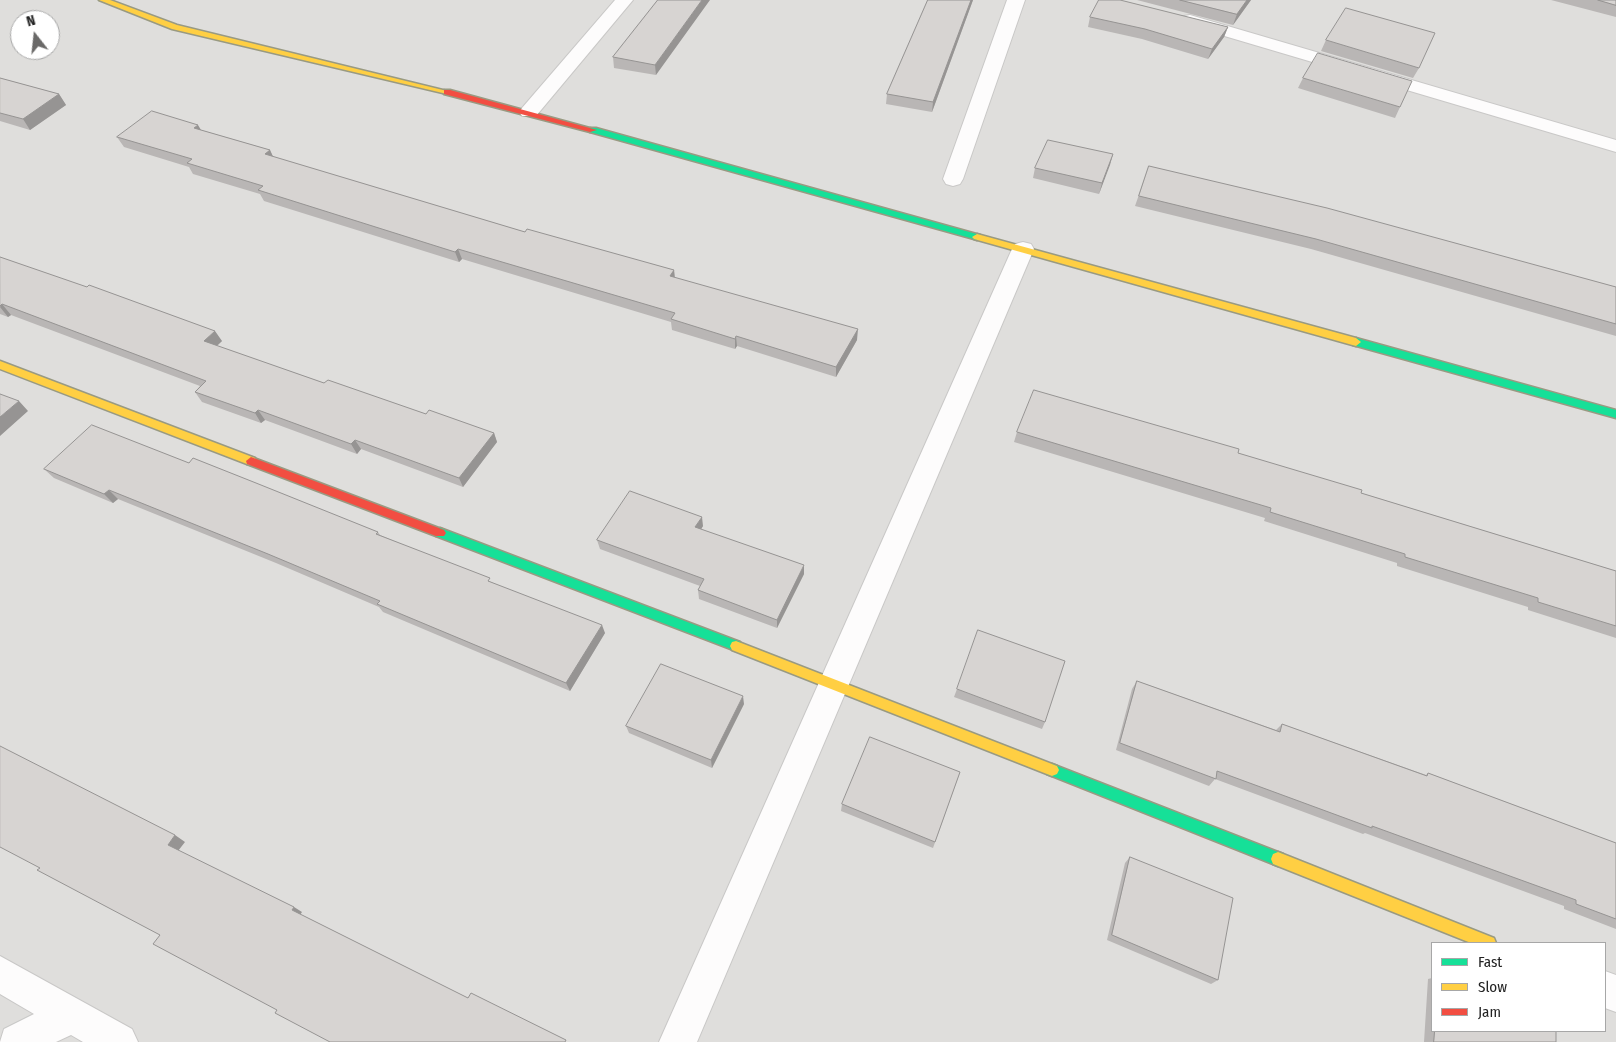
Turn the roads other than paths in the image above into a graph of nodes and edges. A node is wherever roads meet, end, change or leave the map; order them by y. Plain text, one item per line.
1 (104, 0) edge
2 (624, 0) edge
3 (1016, 0) edge
4 (1172, 16) edge
5 (529, 112) junction
6 (1616, 146) edge
7 (953, 179) dead end
8 (1023, 249) junction
9 (0, 365) edge
10 (1616, 414) edge
11 (834, 683) junction
12 (1486, 942) edge
13 (0, 974) edge
14 (71, 1015) junction
15 (17, 1042) edge
16 (120, 1042) edge
17 (678, 1042) edge

1 - 5 street
2 - 5 street
3 - 7 street
4 - 6 street
5 - 8 street
8 - 10 street
8 - 11 street
9 - 11 street
11 - 12 street
11 - 17 street
13 - 14 street
14 - 15 street
14 - 16 street

